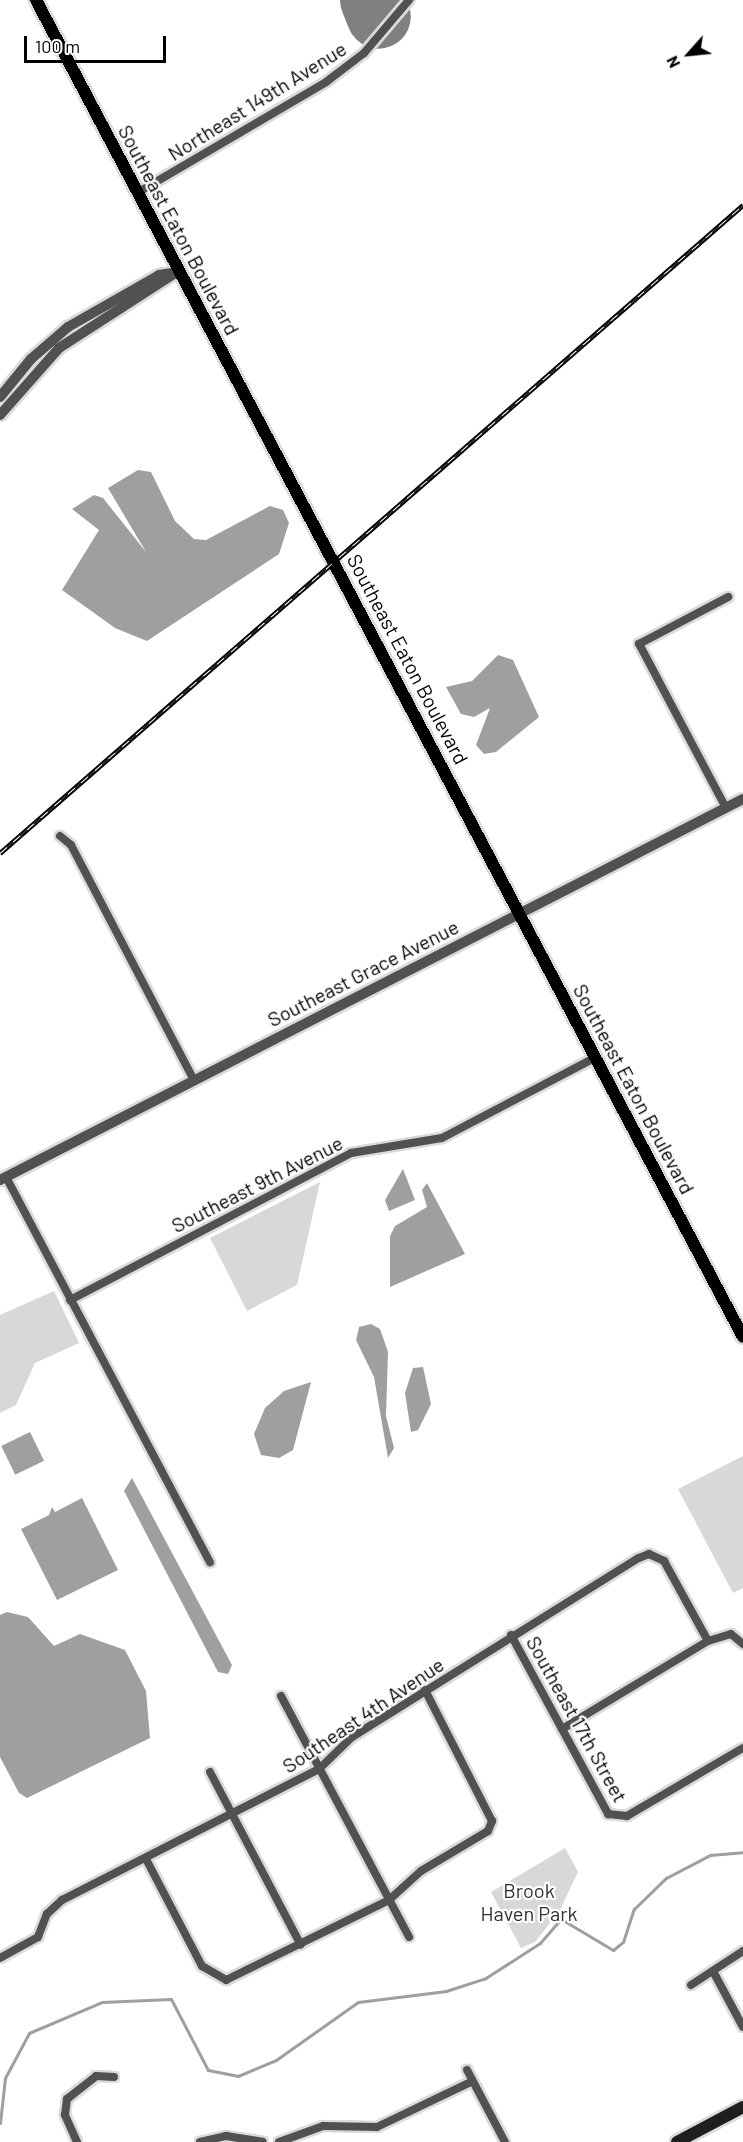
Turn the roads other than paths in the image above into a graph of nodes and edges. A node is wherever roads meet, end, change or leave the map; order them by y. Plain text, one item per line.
1 (36, 0) edge
2 (409, 0) edge
3 (137, 193) junction
4 (177, 272) junction
5 (0, 397) edge
6 (0, 416) edge
7 (728, 597) dead end
8 (743, 799) edge
9 (726, 808) junction
10 (60, 836) dead end
11 (519, 911) junction
12 (596, 1057) junction
13 (194, 1080) junction
14 (3, 1178) edge
15 (70, 1300) junction
16 (743, 1337) edge
17 (210, 1562) dead end
18 (512, 1635) junction
19 (708, 1641) junction
20 (743, 1644) edge
21 (425, 1690) junction
22 (280, 1696) dead end
23 (561, 1729) junction
24 (743, 1748) edge
25 (319, 1769) junction
26 (210, 1772) dead end
27 (233, 1815) junction
28 (146, 1859) junction
29 (389, 1900) junction
30 (409, 1937) dead end
31 (301, 1945) junction
32 (743, 1951) edge
33 (0, 1958) edge
34 (714, 1972) junction
35 (691, 1985) dead end
36 (743, 2027) edge
37 (467, 2070) dead end
38 (114, 2077) dead end
39 (473, 2081) junction
40 (743, 2107) edge
41 (77, 2142) edge
42 (200, 2142) edge
43 (263, 2142) edge
44 (279, 2142) edge
45 (505, 2142) edge
46 (677, 2142) edge

1 - 3 main road, Southeast Eaton Boulevard
2 - 3 street, Northeast 149th Avenue
3 - 4 main road, Southeast Eaton Boulevard
4 - 5 street
4 - 6 street
4 - 11 main road, Southeast Eaton Boulevard
7 - 9 street
8 - 9 street, Southeast Grace Avenue
9 - 11 street, Southeast Grace Avenue
10 - 13 street
11 - 12 main road, Southeast Eaton Boulevard
11 - 13 street, Southeast Grace Avenue
12 - 15 street, Southeast 9th Avenue
12 - 16 main road, Southeast Eaton Boulevard
13 - 14 street, Southeast Grace Avenue
14 - 15 street
15 - 17 street
18 - 19 street, Southeast 4th Avenue
18 - 21 street, Southeast 4th Avenue
18 - 23 street, Southeast 17th Street
19 - 20 street
19 - 23 street
21 - 25 street, Southeast 4th Avenue
21 - 29 street
22 - 25 street
23 - 24 street, Southeast 17th Street
25 - 27 street, Southeast 4th Avenue
25 - 29 street
26 - 27 street
27 - 28 street, Southeast 4th Avenue
27 - 31 street
28 - 31 street
28 - 33 street, Southeast 4th Avenue
29 - 30 street
29 - 31 street
32 - 34 street
34 - 35 street
34 - 36 street
37 - 39 street
38 - 41 street
39 - 44 street
39 - 45 street
40 - 46 main road
42 - 43 street

